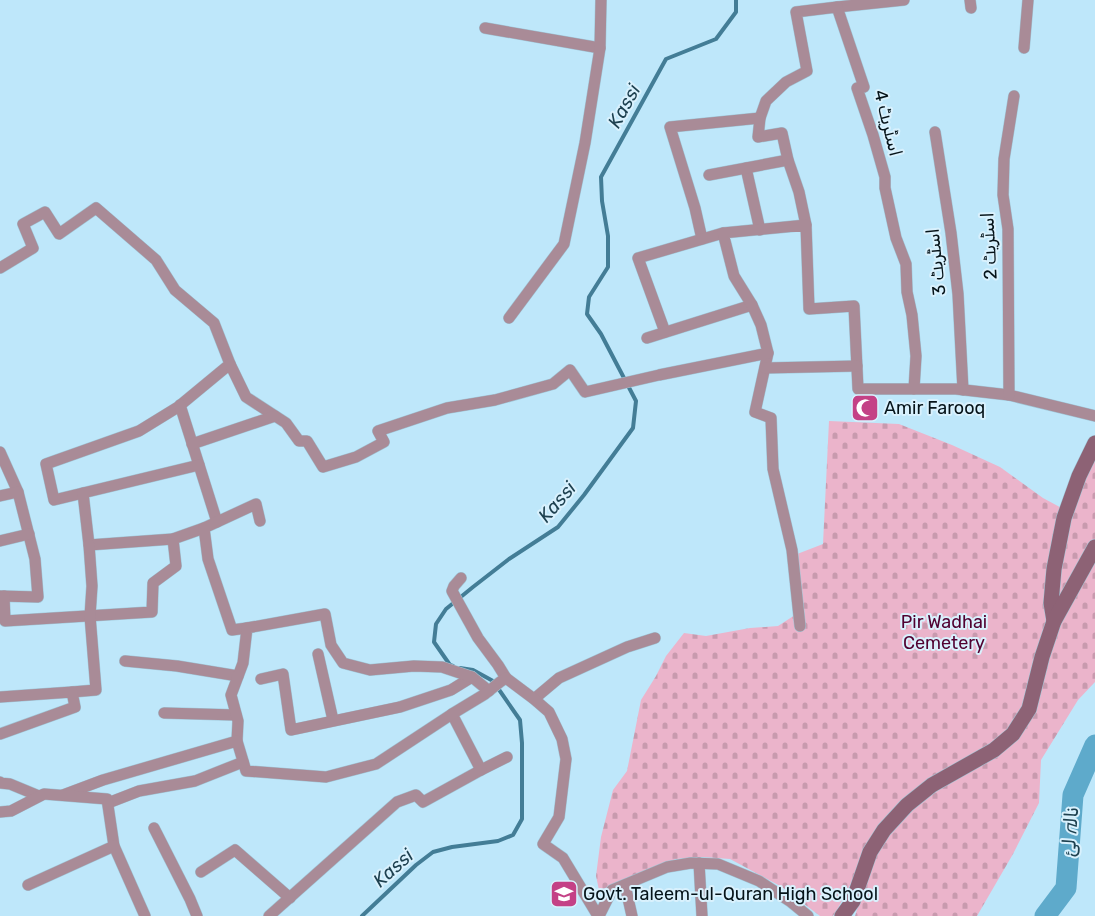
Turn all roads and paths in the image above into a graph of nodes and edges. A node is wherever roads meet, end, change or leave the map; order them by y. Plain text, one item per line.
1 (601, 0) edge
2 (904, 0) edge
3 (1028, 0) edge
4 (857, 2) edge
5 (837, 7) junction
6 (485, 28) dead end
7 (600, 48) junction
8 (1024, 48) dead end
9 (1014, 96) dead end
10 (760, 118) junction
11 (935, 132) dead end
12 (788, 160) junction
13 (746, 168) junction
14 (709, 175) dead end
15 (806, 225) junction
16 (760, 230) junction
17 (723, 233) junction
18 (702, 239) junction
19 (0, 268) edge
20 (752, 305) junction
21 (509, 318) dead end
22 (665, 332) junction
23 (647, 338) dead end
24 (768, 353) junction
25 (230, 364) junction
26 (857, 366) junction
27 (765, 368) junction
28 (914, 389) junction
29 (963, 390) junction
30 (1009, 395) junction
31 (180, 406) junction
32 (275, 416) junction
33 (1095, 416) edge
34 (1095, 443) edge
35 (192, 444) junction
36 (0, 452) edge
37 (199, 465) junction
38 (18, 492) junction
39 (83, 493) junction
40 (0, 496) edge
41 (217, 522) junction
42 (260, 522) dead end
43 (204, 528) junction
44 (29, 534) junction
45 (172, 539) junction
46 (0, 542) edge
47 (89, 545) junction
48 (1095, 547) edge
49 (461, 578) dead end
50 (2, 596) edge
51 (90, 616) junction
52 (1054, 621) junction
53 (800, 626) dead end
54 (247, 628) junction
55 (655, 638) dead end
56 (318, 654) dead end
57 (125, 661) dead end
58 (238, 676) junction
59 (472, 677) junction
60 (506, 678) junction
61 (261, 679) dead end
62 (489, 691) junction
63 (72, 692) junction
64 (0, 697) edge
65 (534, 699) junction
66 (164, 713) dead end
67 (452, 714) junction
68 (236, 715) junction
69 (333, 720) junction
70 (0, 734) edge
71 (237, 741) junction
72 (507, 757) dead end
73 (243, 762) junction
74 (481, 770) junction
75 (0, 782) edge
76 (39, 796) junction
77 (63, 796) junction
78 (108, 803) junction
79 (0, 812) edge
80 (154, 828) dead end
81 (114, 846) junction
82 (698, 863) junction
83 (201, 872) dead end
84 (28, 885) dead end
85 (625, 885) junction
86 (290, 898) junction
87 (144, 916) edge
88 (197, 916) edge
89 (270, 916) edge
90 (599, 916) edge
91 (632, 916) edge
92 (702, 916) edge
93 (808, 916) edge
94 (842, 916) edge

1 - 7 street
2 - 4 street
3 - 8 street
4 - 5 street
5 - 10 street
5 - 28 street, اسٹریٹ 4
6 - 7 street
7 - 21 street
9 - 30 street, اسٹریٹ 2
10 - 12 street
10 - 18 street
11 - 29 street, اسٹریٹ 3
12 - 13 street
12 - 15 street
13 - 14 street
13 - 16 street
15 - 16 street
15 - 26 street
16 - 17 street
17 - 18 street
17 - 20 street
18 - 22 street
19 - 25 street
20 - 22 street
20 - 24 street
22 - 23 street
24 - 27 street
24 - 32 street
25 - 31 street
25 - 32 street
26 - 27 street
26 - 28 street
27 - 53 street
28 - 29 street
29 - 30 street
30 - 33 street
31 - 35 street
31 - 39 street
32 - 35 street
34 - 52 main road
35 - 37 street
36 - 38 street
37 - 39 street
37 - 41 street
38 - 40 street
38 - 44 street
39 - 47 street
41 - 42 street
41 - 43 street
43 - 45 street
43 - 54 street
44 - 46 street
44 - 50 street
45 - 47 street
45 - 51 street
47 - 51 street
48 - 52 main road
49 - 60 street
50 - 51 street
51 - 63 street
52 - 94 main road
54 - 58 street
54 - 59 street
55 - 65 street
56 - 69 street
57 - 58 street
58 - 68 street
59 - 62 street
59 - 69 street
60 - 62 street
60 - 65 street
61 - 69 street
62 - 67 street
63 - 64 street
63 - 70 street
65 - 90 street
66 - 68 street
67 - 73 street
67 - 74 street
68 - 71 street
71 - 73 street
71 - 77 street
72 - 74 street
73 - 78 street
74 - 86 street
75 - 76 street
76 - 77 street
76 - 79 street
77 - 78 street
78 - 81 street
80 - 88 street
81 - 84 street
81 - 87 street
82 - 85 street
82 - 92 street
82 - 93 street
83 - 86 street
85 - 90 street
85 - 91 street
86 - 89 street

